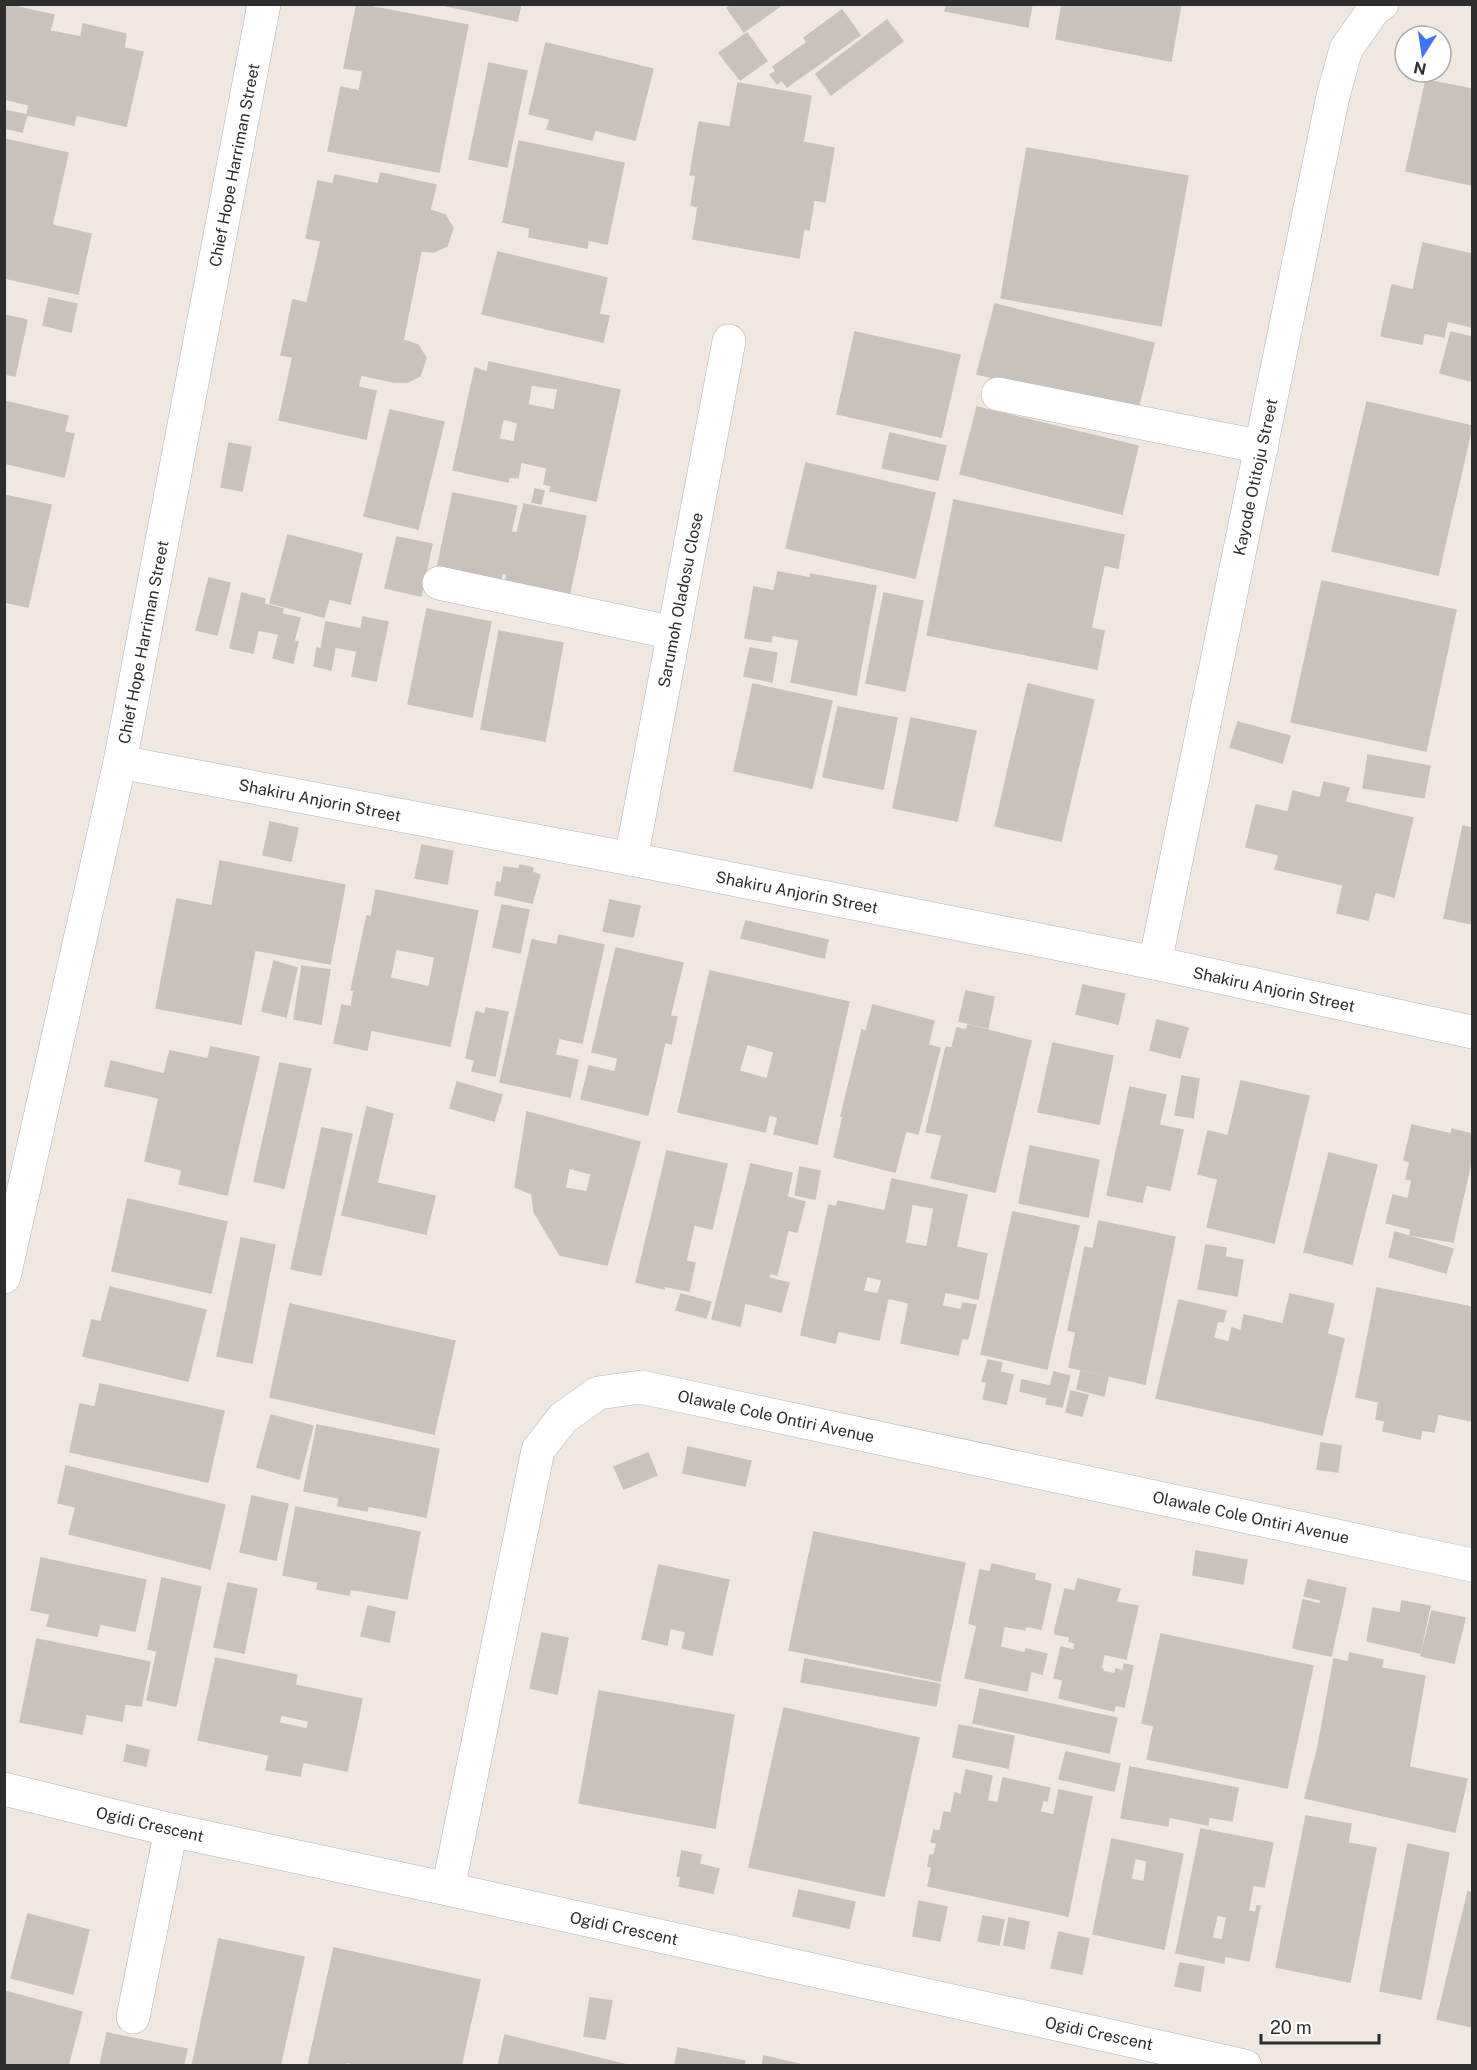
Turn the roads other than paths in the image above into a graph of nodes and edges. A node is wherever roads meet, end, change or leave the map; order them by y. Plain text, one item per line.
1 (264, 4) edge
2 (1382, 4) edge
3 (729, 341) dead end
4 (998, 393) dead end
5 (1262, 447) junction
6 (439, 583) dead end
7 (674, 633) junction
8 (120, 762) junction
9 (631, 859) junction
10 (1155, 963) junction
11 (1473, 1032) edge
12 (4, 1277) edge
13 (1473, 1564) edge
14 (4, 1789) edge
15 (171, 1830) junction
16 (448, 1889) junction
17 (133, 2017) dead end
18 (1245, 2066) edge

1 - 8 street, Chief Hope Harriman Street
2 - 5 street, Kayode Otitoju Street
3 - 7 street, Sarumoh Oladosu Close
4 - 5 street
5 - 10 street, Kayode Otitoju Street
6 - 7 street
7 - 9 street, Sarumoh Oladosu Close
8 - 9 street, Shakiru Anjorin Street
8 - 12 street, Chief Hope Harriman Street
9 - 10 street, Shakiru Anjorin Street
10 - 11 street, Shakiru Anjorin Street
13 - 16 street, Olawale Cole Ontiri Avenue
14 - 15 street, Ogidi Crescent
15 - 16 street, Ogidi Crescent
15 - 17 street
16 - 18 street, Ogidi Crescent

